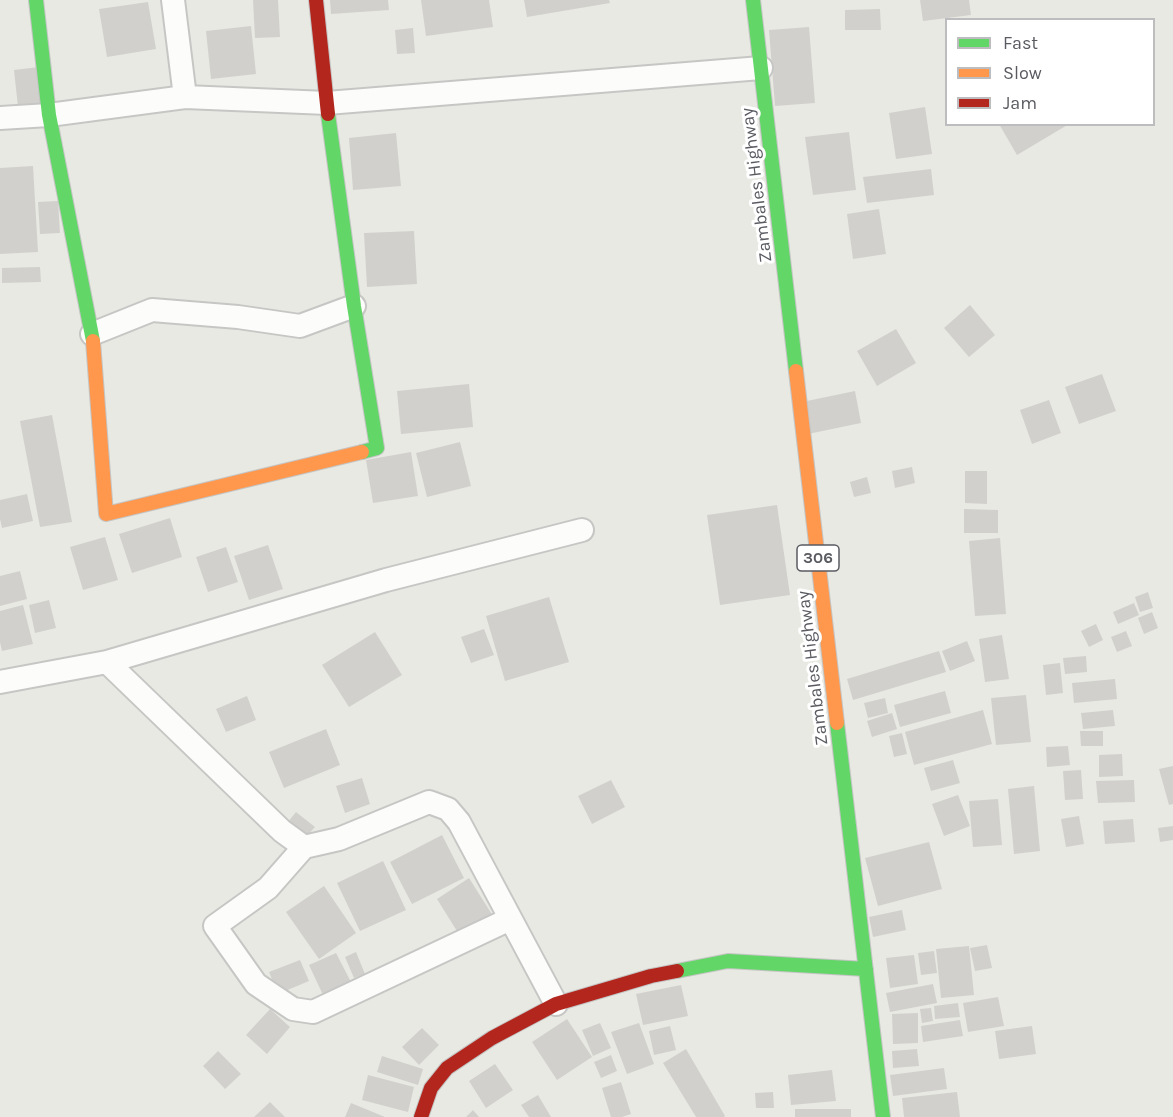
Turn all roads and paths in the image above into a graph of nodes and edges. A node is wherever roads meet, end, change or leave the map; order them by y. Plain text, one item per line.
1 (36, 0) edge
2 (173, 0) edge
3 (316, 0) edge
4 (753, 0) edge
5 (761, 68) junction
6 (185, 97) junction
7 (327, 103) junction
8 (49, 115) junction
9 (0, 118) edge
10 (354, 306) junction
11 (92, 334) junction
12 (582, 530) dead end
13 (107, 662) junction
14 (0, 682) edge
15 (304, 847) junction
16 (510, 919) junction
17 (866, 969) junction
18 (556, 1004) junction
19 (420, 1117) edge
20 (883, 1117) edge

1 - 8 street
2 - 6 street
3 - 7 street
4 - 5 street, Zambales Highway / 306
5 - 7 street
5 - 17 street, Zambales Highway / 306
6 - 7 street
6 - 8 street
7 - 10 street
8 - 9 street
8 - 11 street
10 - 11 street
10 - 11 street
12 - 13 street
13 - 14 street
13 - 15 street
15 - 16 street
15 - 16 street
16 - 18 street
17 - 18 street
17 - 20 street, Zambales Highway / 306
18 - 19 street

